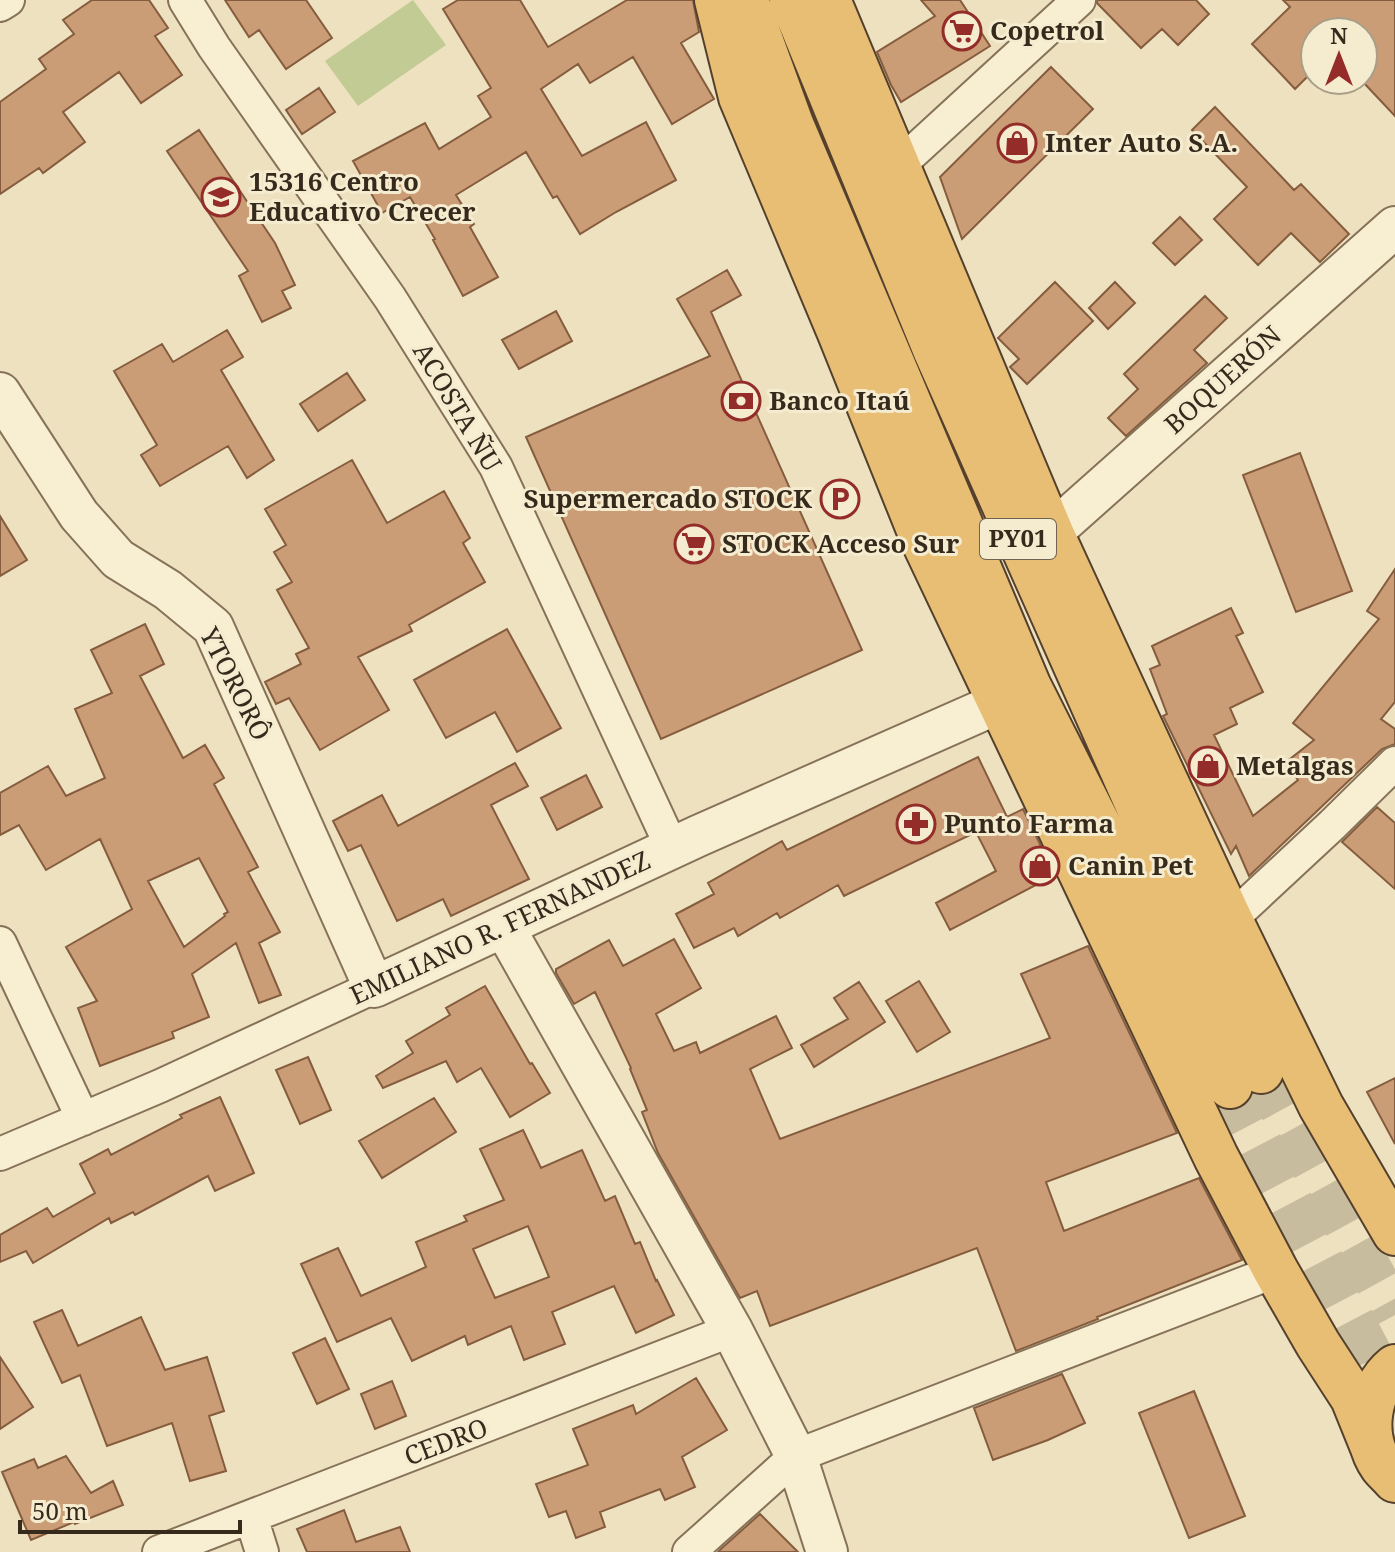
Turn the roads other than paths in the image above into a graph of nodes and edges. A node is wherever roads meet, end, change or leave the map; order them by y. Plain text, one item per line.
1 (8, 0) edge
2 (185, 0) edge
3 (717, 0) edge
4 (746, 0) edge
5 (792, 0) edge
6 (828, 0) edge
7 (1079, 0) edge
8 (0, 5) edge
9 (898, 166) junction
10 (1395, 227) edge
11 (0, 393) edge
12 (1051, 533) junction
13 (999, 703) junction
14 (1395, 763) edge
15 (672, 848) junction
16 (1230, 920) junction
17 (504, 927) junction
18 (0, 943) edge
19 (374, 987) junction
20 (83, 1119) junction
21 (0, 1154) edge
22 (1395, 1233) edge
23 (1276, 1271) junction
24 (732, 1330) junction
25 (1395, 1367) edge
26 (796, 1456) junction
27 (1383, 1462) edge
28 (251, 1517) junction
29 (159, 1552) edge
30 (262, 1552) edge
31 (689, 1552) edge
32 (827, 1552) edge

1 - 8 street
2 - 15 street, ACOSTA ÑU
3 - 13 highway
4 - 5 highway, PY01
6 - 9 highway
7 - 9 street
9 - 12 highway
10 - 12 street, BOQUERÓN
11 - 19 street, YTORORÔ
12 - 16 highway
13 - 15 street, EMILIANO R. FERNANDEZ
13 - 23 highway
14 - 16 street
15 - 17 street, EMILIANO R. FERNANDEZ
16 - 22 highway
17 - 19 street, EMILIANO R. FERNANDEZ
17 - 24 street
18 - 20 street
19 - 20 street, EMILIANO R. FERNANDEZ
20 - 21 street, EMILIANO R. FERNANDEZ
23 - 26 street
23 - 27 highway
24 - 26 street
24 - 28 street, CEDRO
25 - 27 highway
26 - 31 street
26 - 32 street
28 - 29 street, CEDRO
28 - 30 street

